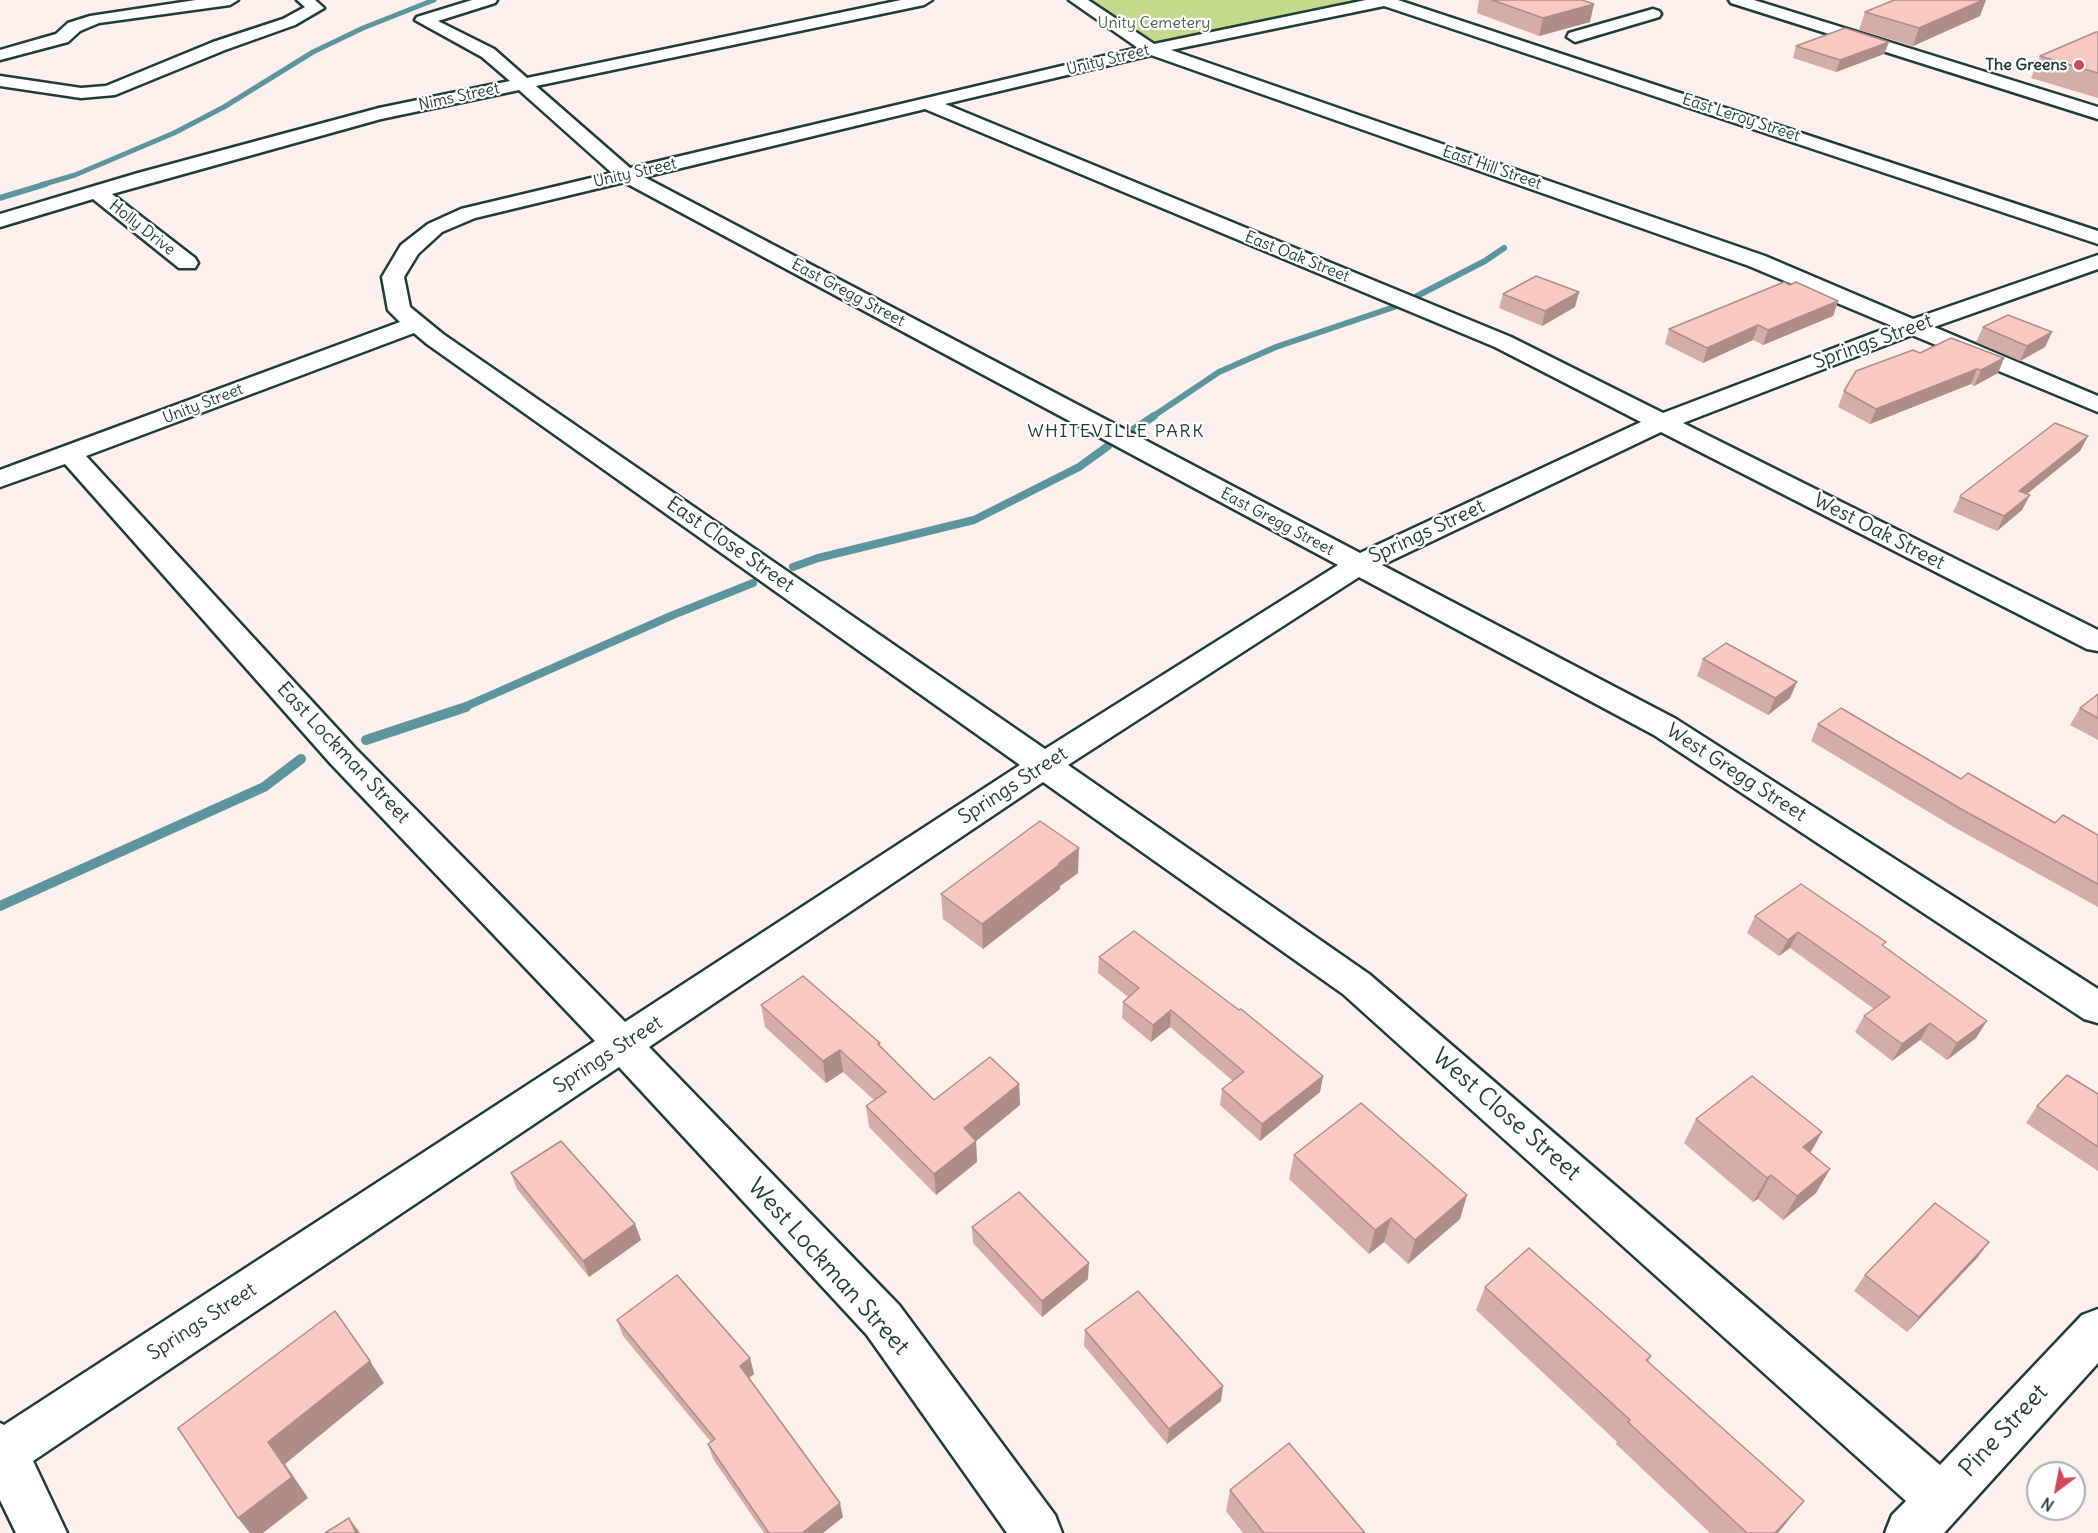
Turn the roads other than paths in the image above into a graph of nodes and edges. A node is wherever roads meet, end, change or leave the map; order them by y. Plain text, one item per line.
1 (230, 0) edge
2 (305, 0) edge
3 (489, 0) edge
4 (924, 0) edge
5 (1077, 0) edge
6 (1385, 0) edge
7 (1737, 0) edge
8 (1604, 12) dead end
9 (1653, 14) dead end
10 (1621, 23) junction
11 (1575, 37) dead end
12 (1151, 49) junction
13 (0, 55) edge
14 (0, 81) edge
15 (524, 83) junction
16 (928, 104) junction
17 (2098, 113) edge
18 (626, 175) junction
19 (97, 192) junction
20 (0, 221) edge
21 (2098, 238) edge
22 (2098, 262) edge
23 (187, 263) dead end
24 (417, 324) junction
25 (1912, 327) junction
26 (2098, 405) edge
27 (1661, 422) junction
28 (70, 454) junction
29 (0, 479) edge
30 (1358, 565) junction
31 (2098, 642) edge
32 (1044, 765) junction
33 (2098, 1008) edge
34 (623, 1045) junction
35 (2098, 1330) edge
36 (2, 1450) edge
37 (1941, 1499) junction
38 (42, 1533) edge
39 (1037, 1533) edge
40 (1910, 1533) edge

1 - 13 street
2 - 14 street
3 - 15 street, East Gregg Street
4 - 15 street, Nims Street
5 - 12 street, East Hill Street
6 - 12 street, Unity Street
6 - 21 street, East Leroy Street
7 - 17 street
8 - 10 street
9 - 10 street
10 - 11 street
12 - 16 street, Unity Street
12 - 25 street, East Hill Street
15 - 18 street, East Gregg Street
15 - 19 street, Nims Street
16 - 18 street, Unity Street
16 - 27 street, East Oak Street
18 - 24 street, Unity Street
18 - 30 street, East Gregg Street
19 - 20 street, Nims Street
19 - 23 street, Holly Drive
22 - 25 street, Springs Street
24 - 28 street, Unity Street
24 - 32 street, East Close Street
25 - 26 street, East Hill Street
25 - 27 street, Springs Street
27 - 30 street, Springs Street
27 - 31 street, West Oak Street
28 - 29 street, Unity Street
28 - 34 street, East Lockman Street
30 - 32 street, Springs Street
30 - 33 street, West Gregg Street
32 - 34 street, Springs Street
32 - 37 street, West Close Street
34 - 36 street, Springs Street
34 - 39 street, West Lockman Street
35 - 37 street, Pine Street
36 - 38 street
37 - 40 street, Pine Street

